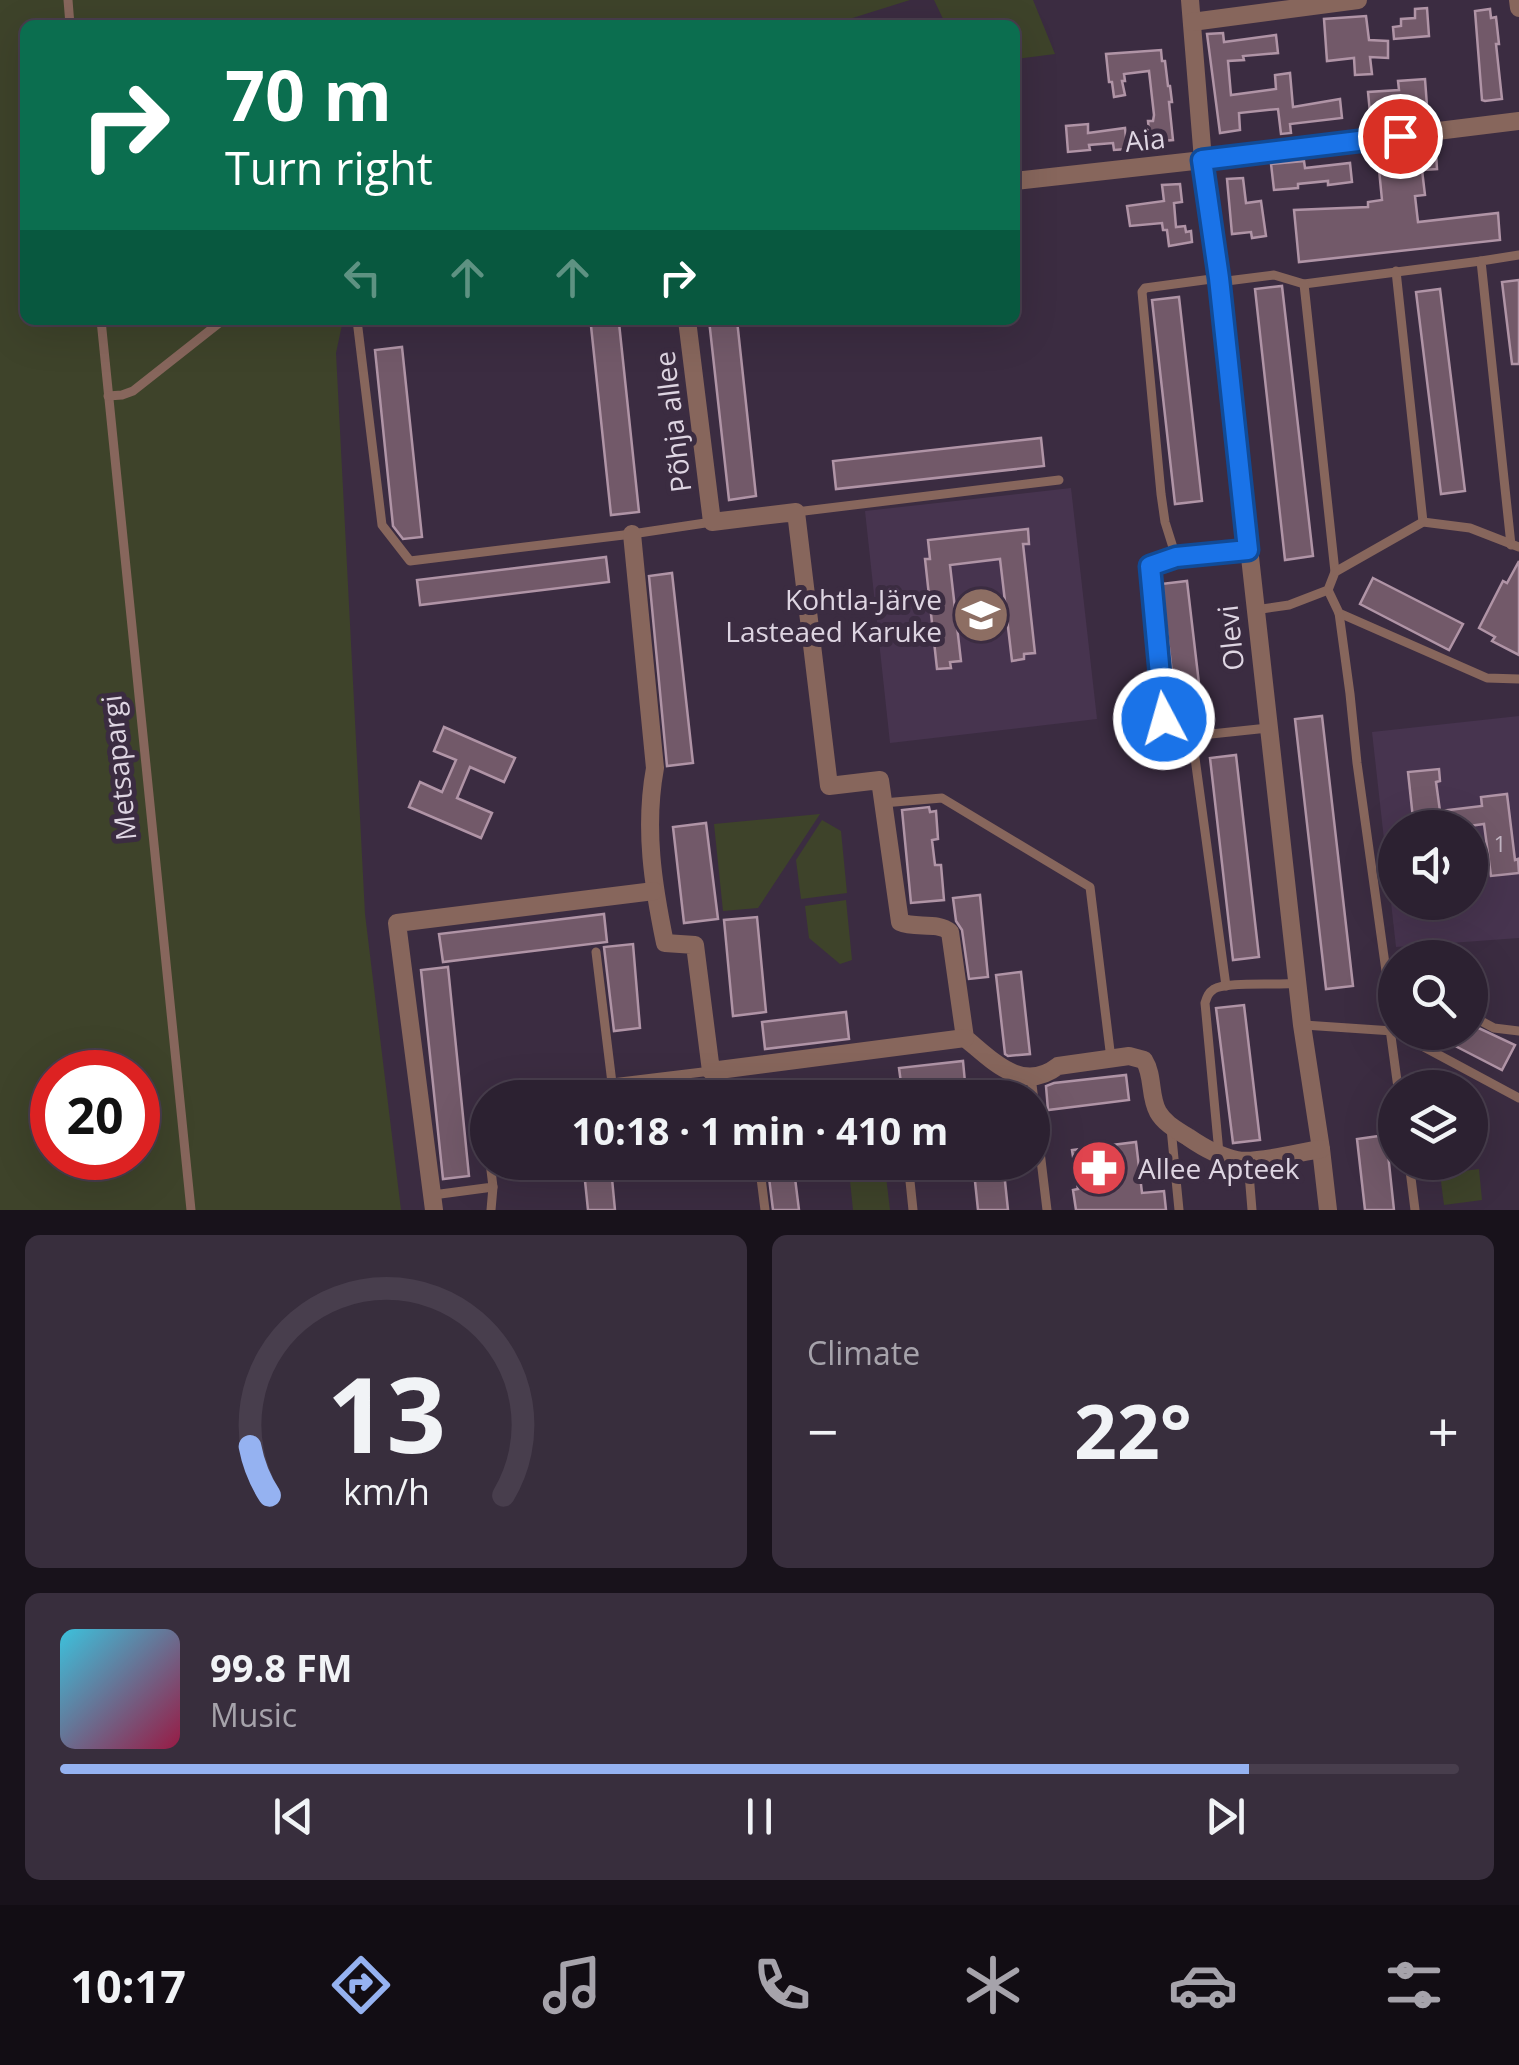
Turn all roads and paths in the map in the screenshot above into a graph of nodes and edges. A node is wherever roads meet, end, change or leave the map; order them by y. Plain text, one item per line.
1 (1190, 0) edge
2 (1358, 0) edge
3 (1518, 0) edge
4 (1519, 8) edge
5 (1192, 22) junction
6 (1519, 121) edge
7 (1202, 160) junction
8 (1020, 179) edge
9 (1519, 255) edge
10 (1481, 261) junction
11 (1396, 271) junction
12 (1219, 280) junction
13 (1304, 284) junction
14 (101, 325) edge
15 (217, 325) edge
16 (358, 325) edge
17 (689, 325) edge
18 (108, 396) junction
19 (1059, 480) dead end
20 (796, 512) junction
21 (712, 522) junction
22 (1423, 522) junction
23 (632, 534) junction
24 (1515, 546) edge
25 (1248, 550) junction
26 (1176, 557) junction
27 (1336, 572) junction
28 (1328, 590) junction
29 (1255, 610) junction
30 (1339, 613) junction
31 (1519, 679) edge
32 (1268, 728) junction
33 (1192, 736) junction
34 (883, 802) junction
35 (654, 892) junction
36 (1386, 940) edge
37 (596, 952) dead end
38 (1298, 983) junction
39 (1226, 986) junction
40 (1302, 1025) junction
41 (1488, 1025) edge
42 (1378, 1030) edge
43 (1519, 1031) edge
44 (965, 1038) junction
45 (1429, 1050) edge
46 (1111, 1059) junction
47 (712, 1071) junction
48 (1031, 1076) junction
49 (612, 1080) edge
50 (637, 1080) edge
51 (1519, 1098) edge
52 (1171, 1126) junction
53 (1322, 1148) junction
54 (1220, 1153) junction
55 (1248, 1161) junction
56 (492, 1180) edge
57 (761, 1180) edge
58 (910, 1180) edge
59 (1411, 1180) edge
60 (493, 1187) junction
61 (433, 1203) edge
62 (191, 1210) edge
63 (491, 1210) edge
64 (764, 1210) edge
65 (913, 1210) edge
66 (1047, 1210) edge
67 (1179, 1210) edge
68 (1252, 1210) edge
69 (1328, 1210) edge
70 (1415, 1210) edge

1 - 5 street, Olevi
2 - 5 street
3 - 4 street
5 - 7 street, Olevi
6 - 7 street, Aia
7 - 8 street, Aia
7 - 12 street, Olevi
9 - 10 lane
10 - 11 lane
10 - 24 lane
11 - 13 lane
11 - 22 lane
12 - 13 lane
12 - 25 street, Olevi
12 - 26 lane
13 - 27 lane
14 - 18 lane, Metsapargi
15 - 18 lane
16 - 23 lane
17 - 21 street, Põhja allee
18 - 62 lane, Metsapargi
19 - 20 lane
20 - 21 street, Põhja allee
20 - 34 street
21 - 23 lane
22 - 24 lane
22 - 27 lane
23 - 35 street
25 - 26 lane
25 - 29 street, Olevi
26 - 33 lane
27 - 28 lane
28 - 29 lane
28 - 30 lane
29 - 32 street, Olevi
30 - 31 lane
30 - 36 lane
32 - 33 lane
32 - 38 street, Olevi
33 - 39 lane
34 - 44 street
34 - 46 lane
35 - 47 street
35 - 61 street
37 - 49 lane
38 - 39 lane
38 - 40 street, Olevi
39 - 54 lane
40 - 42 lane
40 - 53 street, Olevi
41 - 43 lane
44 - 47 street
44 - 48 street
45 - 51 lane
46 - 48 street
46 - 52 street
47 - 50 lane
48 - 66 lane
52 - 54 street
52 - 67 lane
53 - 55 street
53 - 69 street, Olevi
54 - 55 street
55 - 68 lane
56 - 60 lane
57 - 64 lane
58 - 65 lane
59 - 70 lane
60 - 61 lane
60 - 63 lane

